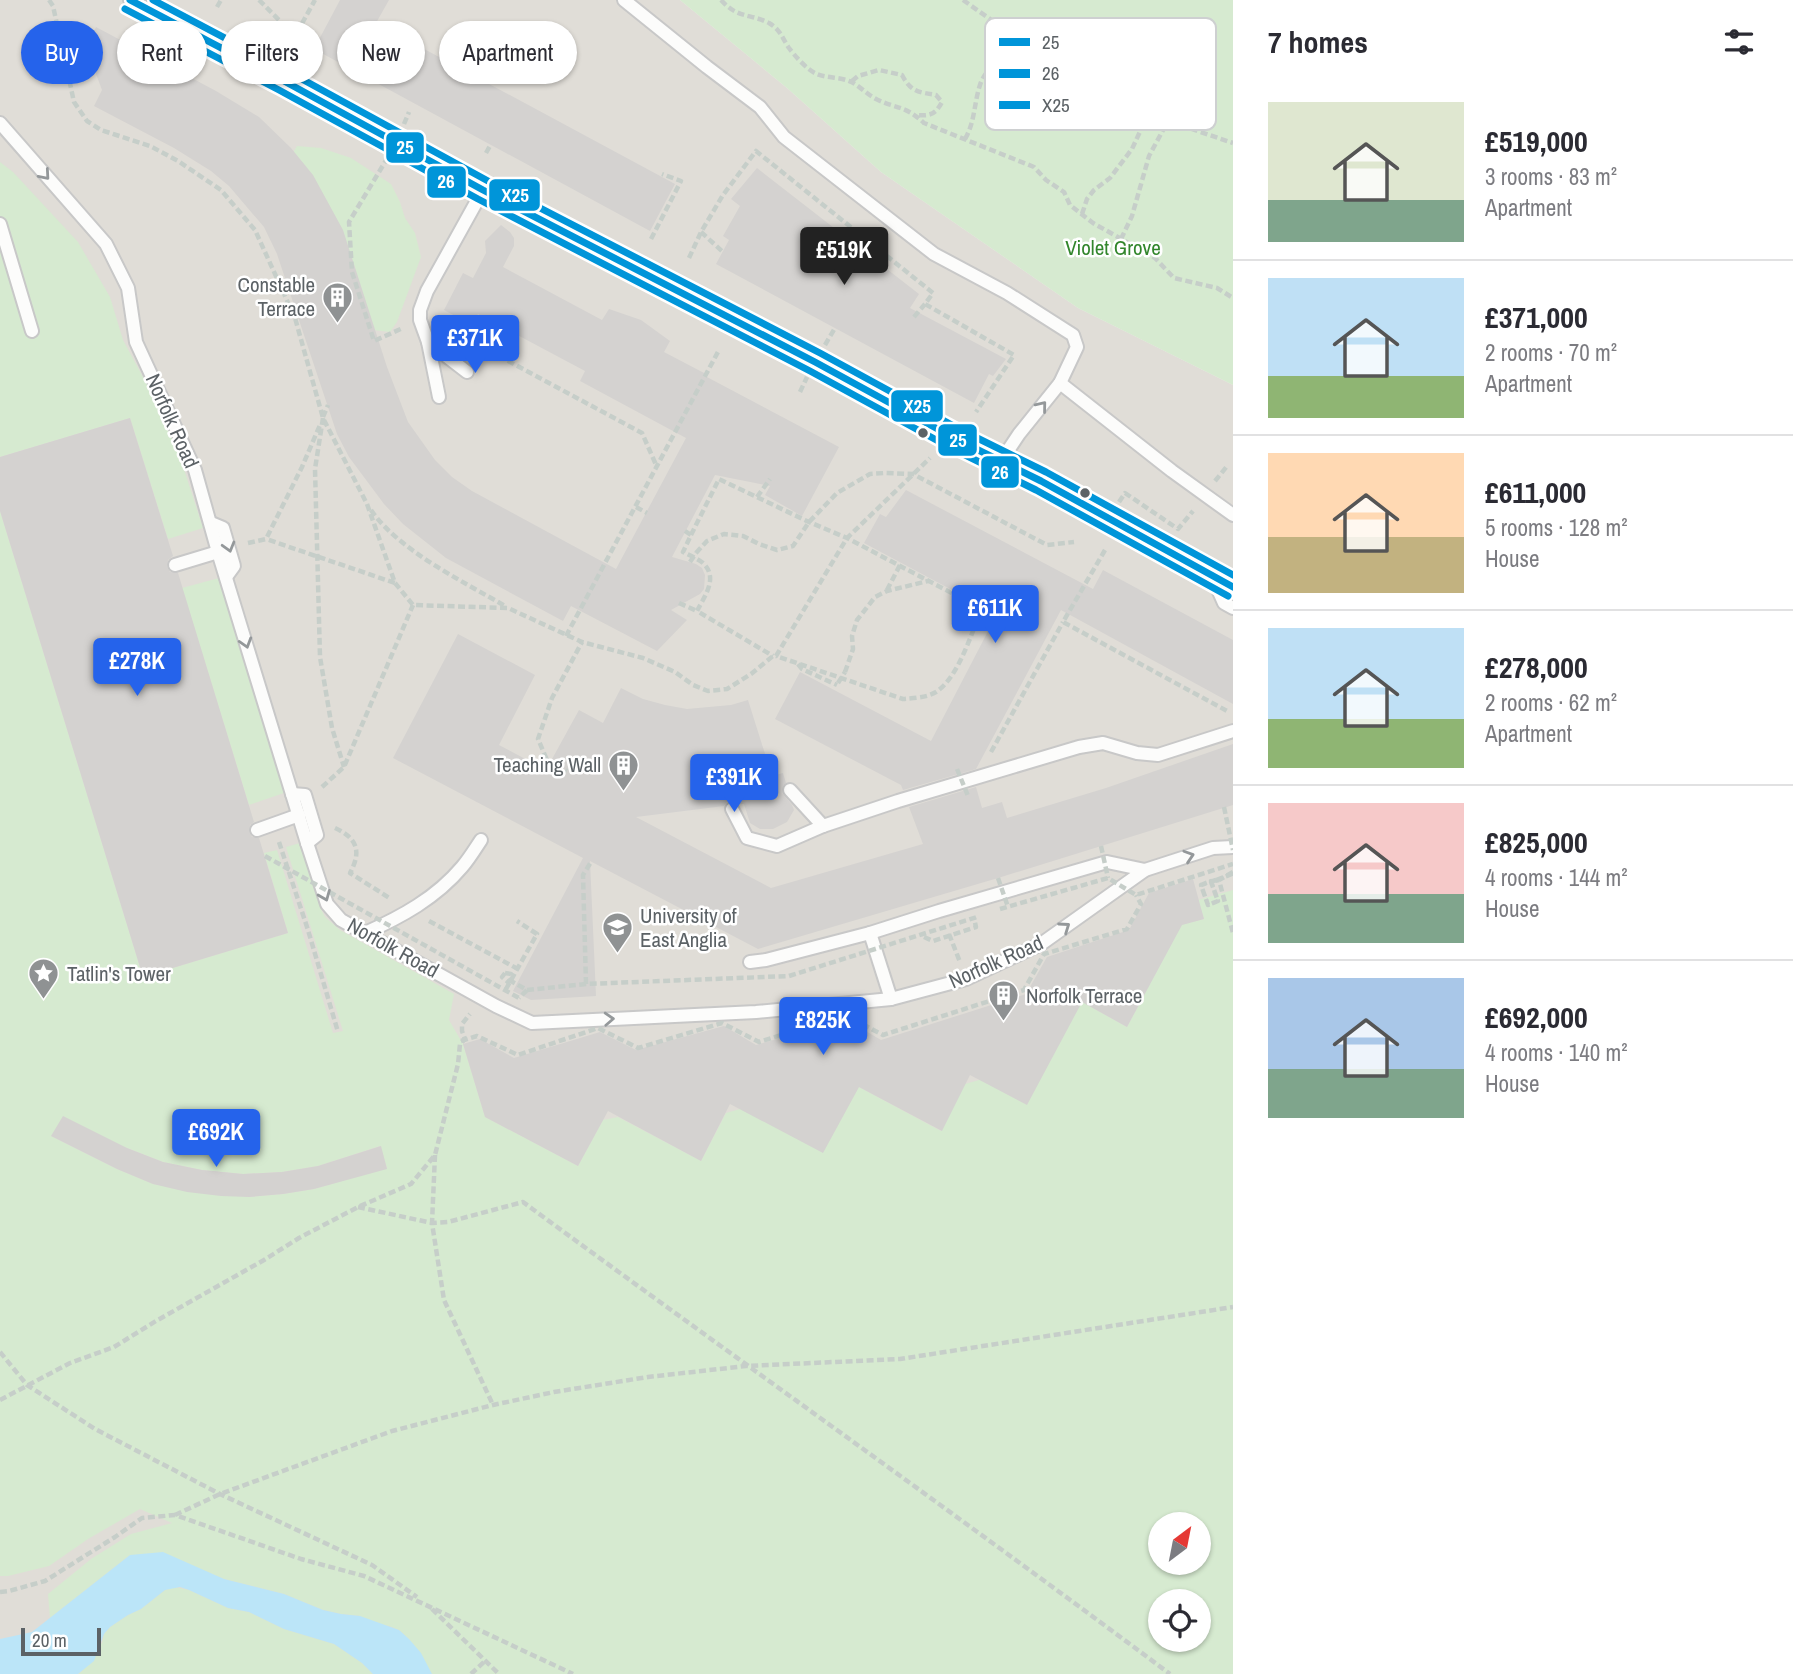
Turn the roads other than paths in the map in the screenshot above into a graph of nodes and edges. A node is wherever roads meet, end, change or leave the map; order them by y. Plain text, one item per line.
1 (130, 0) edge
2 (624, 0) edge
3 (0, 123) edge
4 (483, 190) junction
5 (0, 224) edge
6 (32, 331) dead end
7 (428, 342) junction
8 (467, 372) dead end
9 (1060, 383) junction
10 (439, 397) dead end
11 (1001, 461) junction
12 (1233, 515) edge
13 (224, 550) junction
14 (175, 565) dead end
15 (1212, 576) junction
16 (1233, 587) edge
17 (1233, 608) edge
18 (1233, 731) edge
19 (790, 790) dead end
20 (292, 794) junction
21 (732, 809) dead end
22 (299, 815) junction
23 (823, 826) junction
24 (257, 830) dead end
25 (481, 840) dead end
26 (307, 844) junction
27 (1233, 849) edge
28 (1145, 870) junction
29 (365, 933) junction
30 (870, 933) junction
31 (750, 962) dead end
32 (891, 999) junction

1 - 4 lane
2 - 9 lane
3 -> 13 lane, Norfolk Road
4 - 7 lane
4 - 11 lane
5 - 6 lane
7 - 8 lane
7 - 10 lane
11 -> 9 lane
9 - 12 lane
11 - 15 lane
13 - 14 lane
13 -> 20 lane, Norfolk Road
15 - 16 lane
15 - 17 lane
18 - 23 lane
19 - 23 lane
20 - 22 lane, Norfolk Road
20 - 26 lane
21 - 23 lane
22 - 24 lane
22 - 26 lane, Norfolk Road
25 - 29 lane
26 -> 29 lane, Norfolk Road
28 -> 27 lane, Norfolk Road
28 - 30 lane
32 -> 28 lane, Norfolk Road
29 -> 32 lane, Norfolk Road
30 - 31 lane
30 - 32 lane

